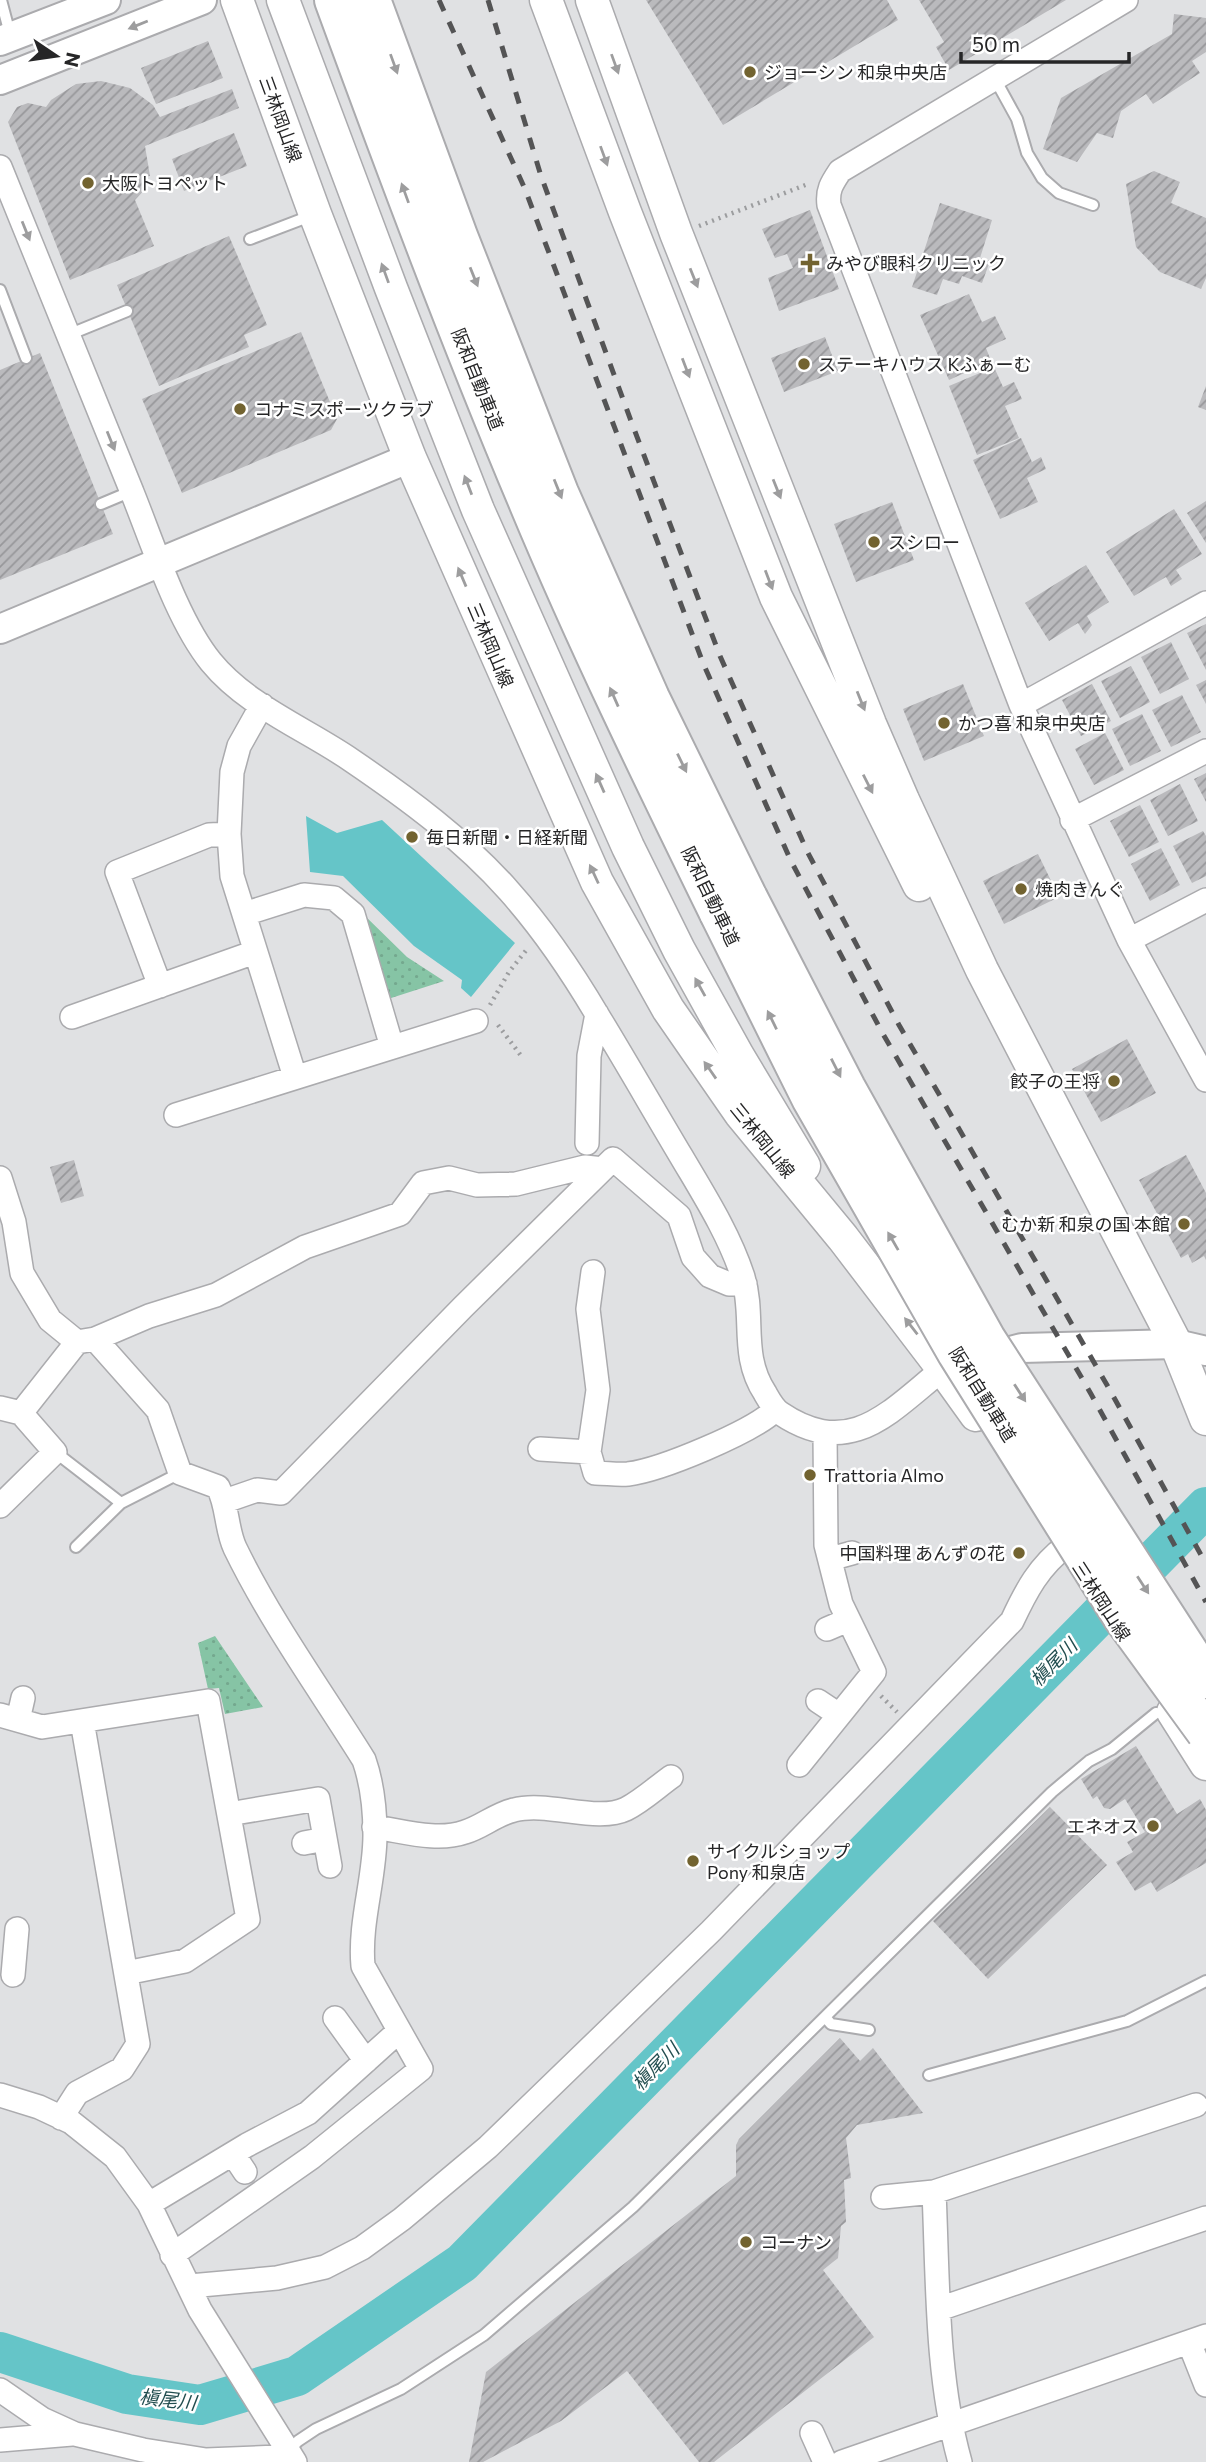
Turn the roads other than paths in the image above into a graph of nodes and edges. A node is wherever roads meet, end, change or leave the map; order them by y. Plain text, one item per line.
1 (1, 0) edge
2 (106, 0) edge
3 (202, 0) edge
4 (237, 0) edge
5 (284, 0) edge
6 (334, 0) edge
7 (371, 0) edge
8 (546, 0) edge
9 (592, 0) edge
10 (1126, 0) edge
11 (5, 39) edge
12 (0, 79) edge
13 (995, 79) junction
14 (0, 167) edge
15 (1093, 205) dead end
16 (315, 214) junction
17 (250, 239) dead end
18 (0, 290) edge
19 (127, 311) dead end
20 (68, 335) junction
21 (26, 358) dead end
22 (410, 458) junction
23 (132, 491) junction
24 (101, 504) dead end
25 (160, 562) junction
26 (1206, 603) edge
27 (0, 629) edge
28 (262, 705) junction
29 (1021, 705) junction
30 (1206, 751) edge
31 (1072, 820) junction
32 (229, 834) junction
33 (1206, 900) edge
34 (733, 905) junction
35 (244, 914) junction
36 (1129, 940) junction
37 (255, 952) junction
38 (982, 970) junction
39 (160, 986) junction
40 (597, 1014) junction
41 (72, 1017) dead end
42 (476, 1021) dead end
43 (1198, 1045) edge
44 (392, 1046) junction
45 (295, 1077) junction
46 (1206, 1080) edge
47 (176, 1115) dead end
48 (587, 1143) dead end
49 (603, 1169) junction
50 (0, 1178) edge
51 (7, 1224) edge
52 (843, 1238) junction
53 (593, 1272) dead end
54 (745, 1284) junction
55 (86, 1340) junction
56 (1176, 1344) junction
57 (1206, 1352) edge
58 (943, 1368) junction
59 (11, 1410) edge
60 (775, 1410) junction
61 (1206, 1419) edge
62 (825, 1433) junction
63 (540, 1450) dead end
64 (55, 1452) junction
65 (589, 1452) junction
66 (180, 1473) junction
67 (225, 1501) junction
68 (121, 1503) junction
69 (0, 1506) edge
70 (76, 1547) dead end
71 (1071, 1554) junction
72 (849, 1620) junction
73 (827, 1629) dead end
74 (1206, 1679) edge
75 (818, 1700) dead end
76 (1158, 1702) junction
77 (13, 1711) edge
78 (839, 1715) junction
79 (82, 1721) junction
80 (1206, 1732) edge
81 (1206, 1764) edge
82 (799, 1765) dead end
83 (671, 1777) dead end
84 (229, 1814) junction
85 (374, 1827) junction
86 (330, 1866) dead end
87 (11, 1944) edge
88 (126, 1973) junction
89 (13, 1975) dead end
90 (1206, 1981) edge
91 (825, 2017) junction
92 (335, 2018) dead end
93 (869, 2030) dead end
94 (399, 2031) junction
95 (366, 2061) junction
96 (929, 2075) dead end
97 (0, 2095) edge
98 (1203, 2110) edge
99 (61, 2118) junction
100 (934, 2192) junction
101 (883, 2197) dead end
102 (149, 2204) junction
103 (1206, 2218) edge
104 (172, 2255) junction
105 (190, 2286) junction
106 (939, 2309) junction
107 (1197, 2339) edge
108 (1206, 2385) edge
109 (0, 2390) edge
110 (950, 2424) junction
111 (812, 2433) dead end
112 (75, 2434) junction
113 (0, 2440) edge
114 (286, 2448) edge
115 (825, 2462) edge
116 (842, 2462) edge
117 (960, 2462) edge

1 - 11 lane
2 - 11 street
3 -> 12 street
4 - 16 main road, 三林岡山線
52 -> 5 main road, 三林岡山線
34 -> 6 highway, 阪和自動車道
7 -> 34 highway, 阪和自動車道
8 -> 38 main road
9 -> 38 main road
10 - 13 street
13 - 15 lane
13 - 29 street
14 -> 20 street
16 - 17 lane
16 - 22 main road, 三林岡山線
18 - 21 lane
19 - 20 lane
20 -> 23 street
22 - 25 street
52 -> 22 main road, 三林岡山線
23 - 24 lane
23 - 25 street
25 - 27 street
25 - 28 street
26 - 29 street
28 - 32 street
28 - 40 street
29 - 31 street
30 - 31 street
31 - 36 street
32 - 35 street
32 - 39 street
33 - 36 street
34 -> 74 highway, 阪和自動車道, bridge
80 -> 34 highway, 阪和自動車道, bridge
35 - 37 street
35 - 44 street
36 - 43 street
37 - 39 street
37 - 45 street
38 - 56 main road
39 - 41 street
40 - 48 street
40 - 54 street
42 - 44 street
43 - 46 street
44 - 45 street
45 - 47 street
49 - 54 street
49 - 55 street
49 - 67 street
50 - 51 street
51 - 55 street
58 -> 52 main road, 三林岡山線
53 - 65 street
54 - 60 street
55 - 59 street
55 - 66 street
56 - 57 street
56 - 58 street
56 - 61 main road
58 - 62 street
58 - 71 main road, 三林岡山線
59 - 64 street
60 - 62 street
60 - 65 street
62 - 72 street
63 - 65 street
64 - 68 lane
64 - 69 street
66 - 67 street
66 - 68 lane
67 - 85 street
68 - 70 lane
71 - 76 main road, 三林岡山線
71 - 105 street
72 - 73 street
72 - 78 street
75 - 78 street
76 - 81 main road, 三林岡山線
76 - 91 lane
77 - 79 street
78 - 82 street
79 - 84 street
79 - 88 street
83 - 85 street
84 - 86 street
84 - 88 street
85 - 94 street
87 - 89 street
88 - 99 street
90 - 96 lane
91 - 93 lane
91 - 114 lane
92 - 95 street
94 - 95 street
94 - 104 street
95 - 102 street
97 - 99 street
98 - 100 street
99 - 102 street
100 - 101 street
100 - 106 street
102 - 104 street
103 - 106 street
104 - 105 street
105 - 114 street
106 - 110 street
107 - 108 street
107 - 110 street
109 - 112 street
110 - 116 street
110 - 117 street
111 - 115 street
112 - 113 street
112 - 114 street

